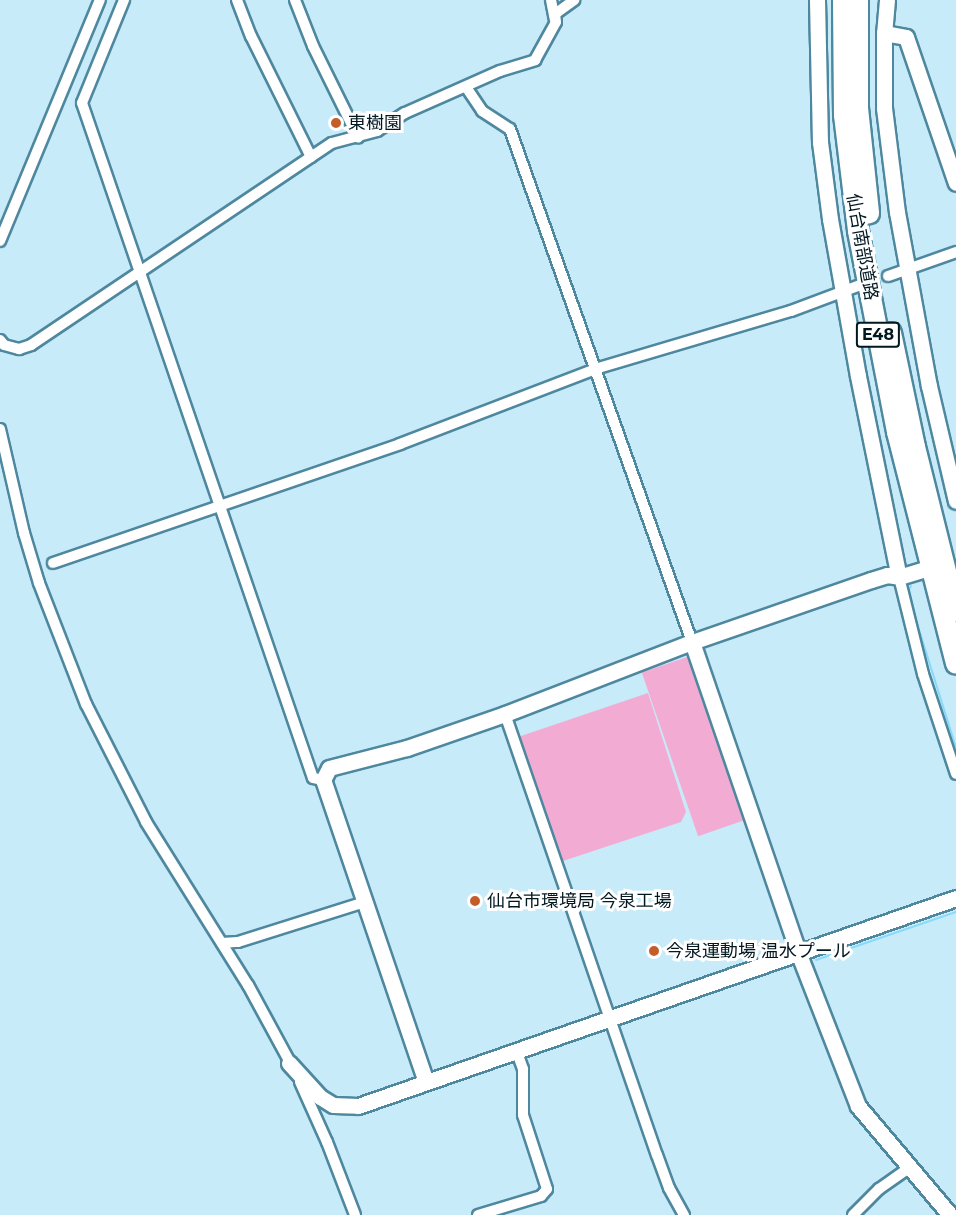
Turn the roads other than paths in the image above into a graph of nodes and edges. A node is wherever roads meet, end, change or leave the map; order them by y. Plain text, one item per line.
1 (100, 0) edge
2 (124, 0) edge
3 (237, 0) edge
4 (295, 0) edge
5 (551, 0) edge
6 (574, 0) edge
7 (817, 0) edge
8 (843, 0) edge
9 (858, 0) edge
10 (888, 0) edge
11 (556, 22) junction
12 (884, 33) junction
13 (466, 87) junction
14 (358, 137) junction
15 (311, 157) junction
16 (956, 183) edge
17 (0, 241) edge
18 (956, 252) edge
19 (907, 268) junction
20 (141, 270) junction
21 (888, 276) dead end
22 (860, 285) dead end
23 (842, 294) junction
24 (0, 340) edge
25 (595, 369) junction
26 (0, 429) edge
27 (956, 501) edge
28 (219, 506) junction
29 (53, 563) dead end
30 (922, 570) dead end
31 (899, 578) junction
32 (956, 611) edge
33 (692, 642) junction
34 (956, 664) edge
35 (505, 714) junction
36 (956, 774) edge
37 (323, 780) junction
38 (956, 898) edge
39 (364, 902) junction
40 (222, 943) junction
41 (798, 952) junction
42 (611, 1017) junction
43 (517, 1053) junction
44 (289, 1063) junction
45 (426, 1082) junction
46 (910, 1167) junction
47 (355, 1215) edge
48 (478, 1215) edge
49 (684, 1215) edge
50 (854, 1215) edge
51 (950, 1215) edge

1 - 17 street
2 - 20 street
3 - 15 street
4 - 14 street
5 - 11 street
6 - 11 street
7 - 23 street
8 - 34 highway, 仙台南部道路 / E48
9 - 32 highway, 仙台南部道路 / E48
10 - 12 street
11 - 13 street
12 - 16 street
12 - 19 street
13 - 14 street
13 - 25 street
14 - 15 street
15 - 20 street
18 - 19 street
19 - 21 street
19 - 27 street
20 - 24 street
20 - 28 street
22 - 23 street
23 - 25 street
23 - 31 street
25 - 28 street
25 - 33 street
26 - 40 street
28 - 29 street
28 - 37 street
30 - 31 street
31 - 33 street
31 - 36 street
33 - 35 street
33 - 41 street
35 - 37 street
35 - 42 street
37 - 39 street
38 - 41 street
39 - 40 street
39 - 45 street
40 - 44 street
41 - 42 street
41 - 46 street
42 - 43 street
42 - 49 street
43 - 45 street
43 - 48 street
44 - 45 street
44 - 47 street
46 - 50 street
46 - 51 street

